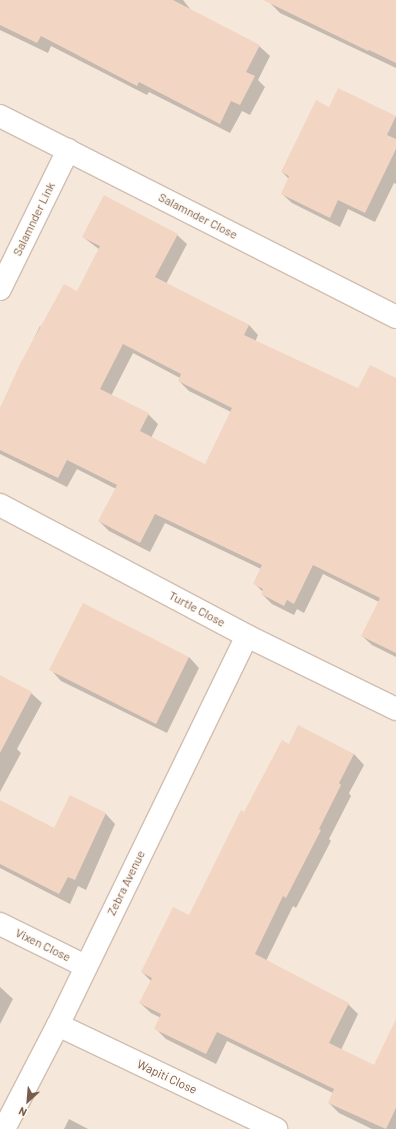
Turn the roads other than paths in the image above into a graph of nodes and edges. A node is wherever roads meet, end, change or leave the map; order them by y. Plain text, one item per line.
1 (0, 116) edge
2 (68, 150) junction
3 (0, 288) edge
4 (396, 317) edge
5 (0, 505) edge
6 (248, 636) junction
7 (396, 709) edge
8 (0, 924) edge
9 (85, 966) junction
10 (58, 1025) junction
11 (4, 1129) edge
12 (276, 1129) edge

1 - 2 street, Salamnder Close
2 - 3 street, Salamnder Link
2 - 4 street, Salamnder Close
5 - 6 street, Turtle Close
6 - 7 street, Turtle Close
6 - 9 street, Zebra Avenue
8 - 9 street, Vixen Close
9 - 10 street, Zebra Avenue
10 - 11 street, Zebra Avenue
10 - 12 street, Wapiti Close

